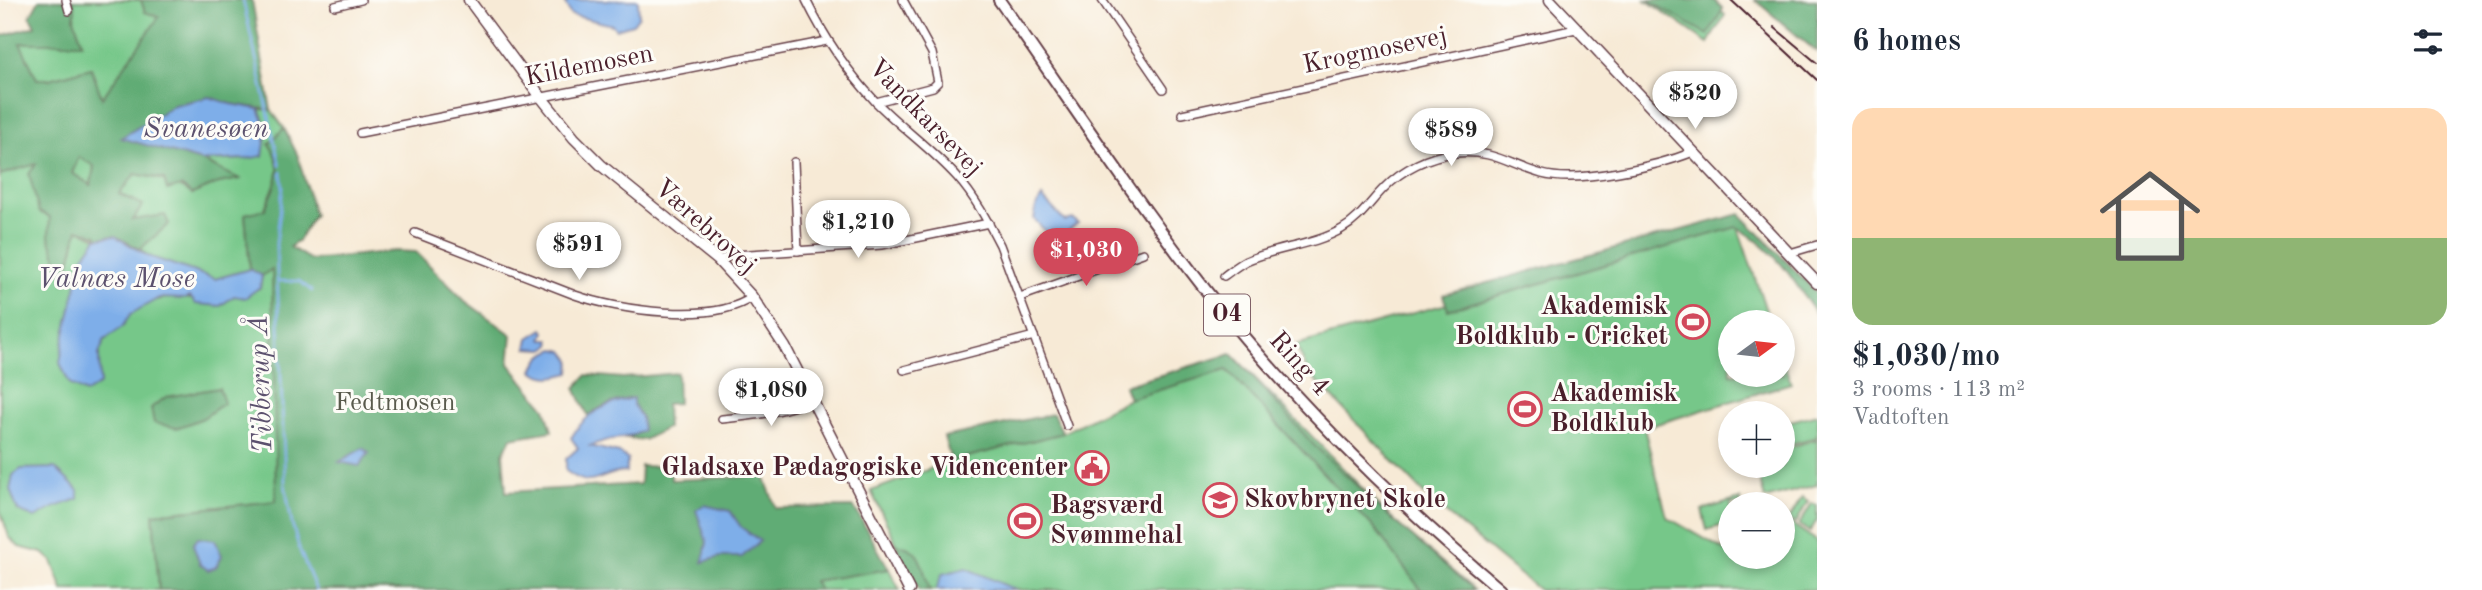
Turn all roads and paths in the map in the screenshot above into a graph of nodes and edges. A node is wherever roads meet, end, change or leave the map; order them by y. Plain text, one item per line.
1 (66, 0) edge
2 (361, 0) edge
3 (469, 0) edge
4 (806, 0) edge
5 (903, 0) edge
6 (999, 0) edge
7 (1102, 0) edge
8 (1549, 0) edge
9 (335, 6) dead end
10 (69, 11) dead end
11 (1576, 29) junction
12 (827, 41) junction
13 (1163, 89) dead end
14 (541, 97) junction
15 (876, 102) junction
16 (1182, 114) dead end
17 (360, 133) dead end
18 (1693, 152) junction
19 (794, 162) dead end
20 (989, 223) junction
21 (415, 233) dead end
22 (1817, 245) edge
23 (798, 251) junction
24 (1143, 253) dead end
25 (1790, 254) junction
26 (718, 260) junction
27 (1224, 276) dead end
28 (1817, 283) edge
29 (752, 298) junction
30 (1020, 298) junction
31 (1034, 336) junction
32 (904, 370) dead end
33 (812, 400) junction
34 (722, 419) dead end
35 (1067, 425) dead end
36 (909, 590) edge
37 (1501, 590) edge

1 - 10 street
2 - 9 street
3 - 14 street, Værebrovej
4 - 12 street, Vandkarsevej
5 - 15 street
6 - 37 main road, Ring 4 / O4
7 - 13 street
8 - 11 street
11 - 16 street, Krogmosevej
11 - 18 street
12 - 14 street, Kildemosen
12 - 15 street, Vandkarsevej
14 - 17 street, Kildemosen
14 - 26 street, Værebrovej
15 - 20 street, Vandkarsevej
18 - 25 street
18 - 27 street
19 - 23 street
20 - 23 street
20 - 30 street, Vandkarsevej
21 - 29 street
22 - 25 street
23 - 26 street
24 - 30 street
25 - 28 street
26 - 29 street, Værebrovej
29 - 33 street, Værebrovej
30 - 31 street, Vandkarsevej
31 - 32 street
31 - 35 street, Vandkarsevej
33 - 34 street
33 - 36 street, Værebrovej

